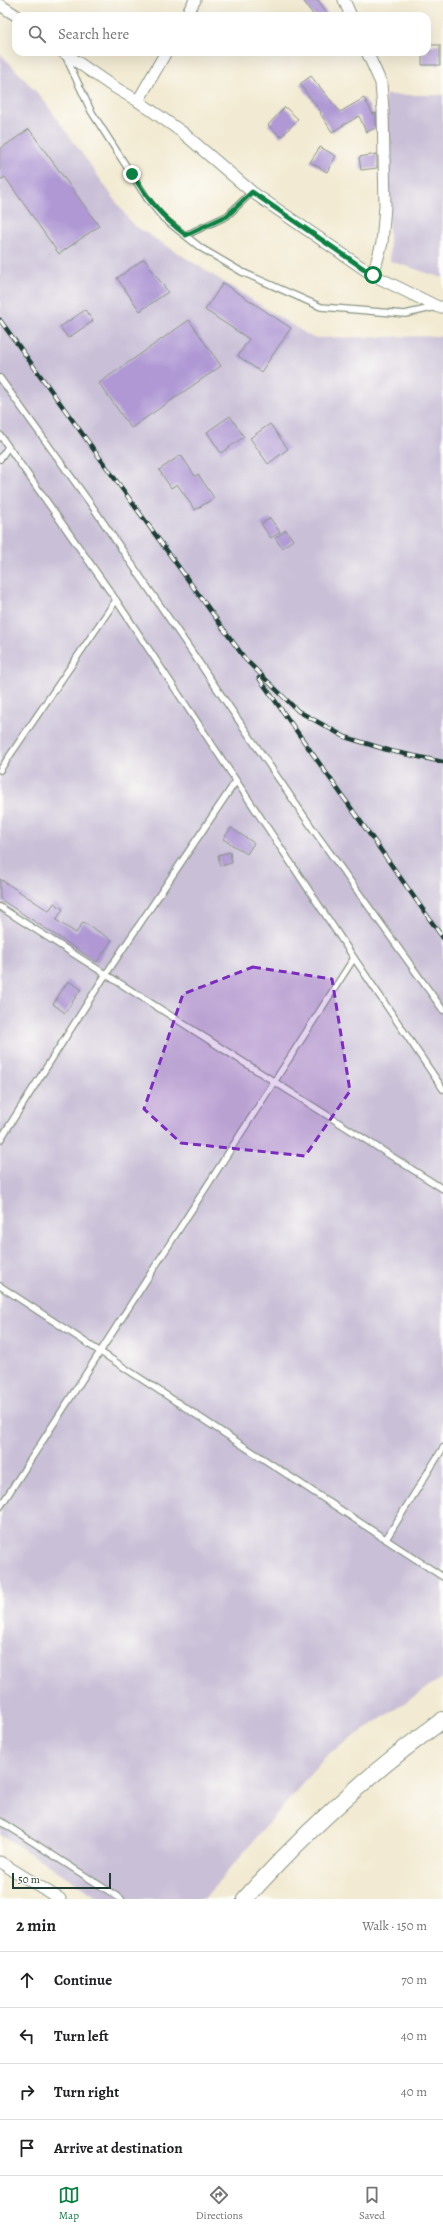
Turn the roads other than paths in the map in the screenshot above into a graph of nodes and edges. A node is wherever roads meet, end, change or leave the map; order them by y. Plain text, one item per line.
1 (195, 0) edge
2 (344, 0) edge
3 (0, 5) edge
4 (188, 12) edge
5 (349, 12) edge
6 (12, 13) edge
7 (65, 56) edge
8 (69, 56) edge
9 (164, 56) edge
10 (369, 56) edge
11 (138, 100) junction
12 (252, 192) junction
13 (186, 235) junction
14 (373, 275) junction
15 (441, 307) edge
16 (0, 378) edge
17 (0, 435) edge
18 (8, 447) junction
19 (0, 459) edge
20 (116, 600) junction
21 (0, 770) edge
22 (236, 780) junction
23 (0, 907) edge
24 (354, 958) junction
25 (106, 974) junction
26 (443, 1010) edge
27 (274, 1081) junction
28 (443, 1089) edge
29 (0, 1140) edge
30 (443, 1189) edge
31 (0, 1286) edge
32 (100, 1351) junction
33 (443, 1448) edge
34 (0, 1507) edge
35 (386, 1539) junction
36 (443, 1577) edge
37 (443, 1720) edge
38 (0, 1821) edge
39 (0, 1862) edge
40 (60, 1899) edge
41 (121, 1899) edge
42 (245, 1899) edge

1 - 4 street
2 - 5 street
3 - 6 street
7 - 13 lane
8 - 11 street
9 - 11 street
10 - 14 street
11 - 12 street
12 - 13 lane
12 - 14 street
13 - 15 lane
14 - 15 street
16 - 26 lane
17 - 18 lane
18 - 19 lane
18 - 20 lane
20 - 21 lane
20 - 22 lane
22 - 24 lane
22 - 25 lane
23 - 25 lane
24 - 27 lane
24 - 28 lane
25 - 27 lane
25 - 29 lane
27 - 30 lane
27 - 32 lane
31 - 32 lane
32 - 34 lane
32 - 35 lane
33 - 35 lane
35 - 36 lane
37 - 42 street
38 - 41 lane
39 - 40 street

